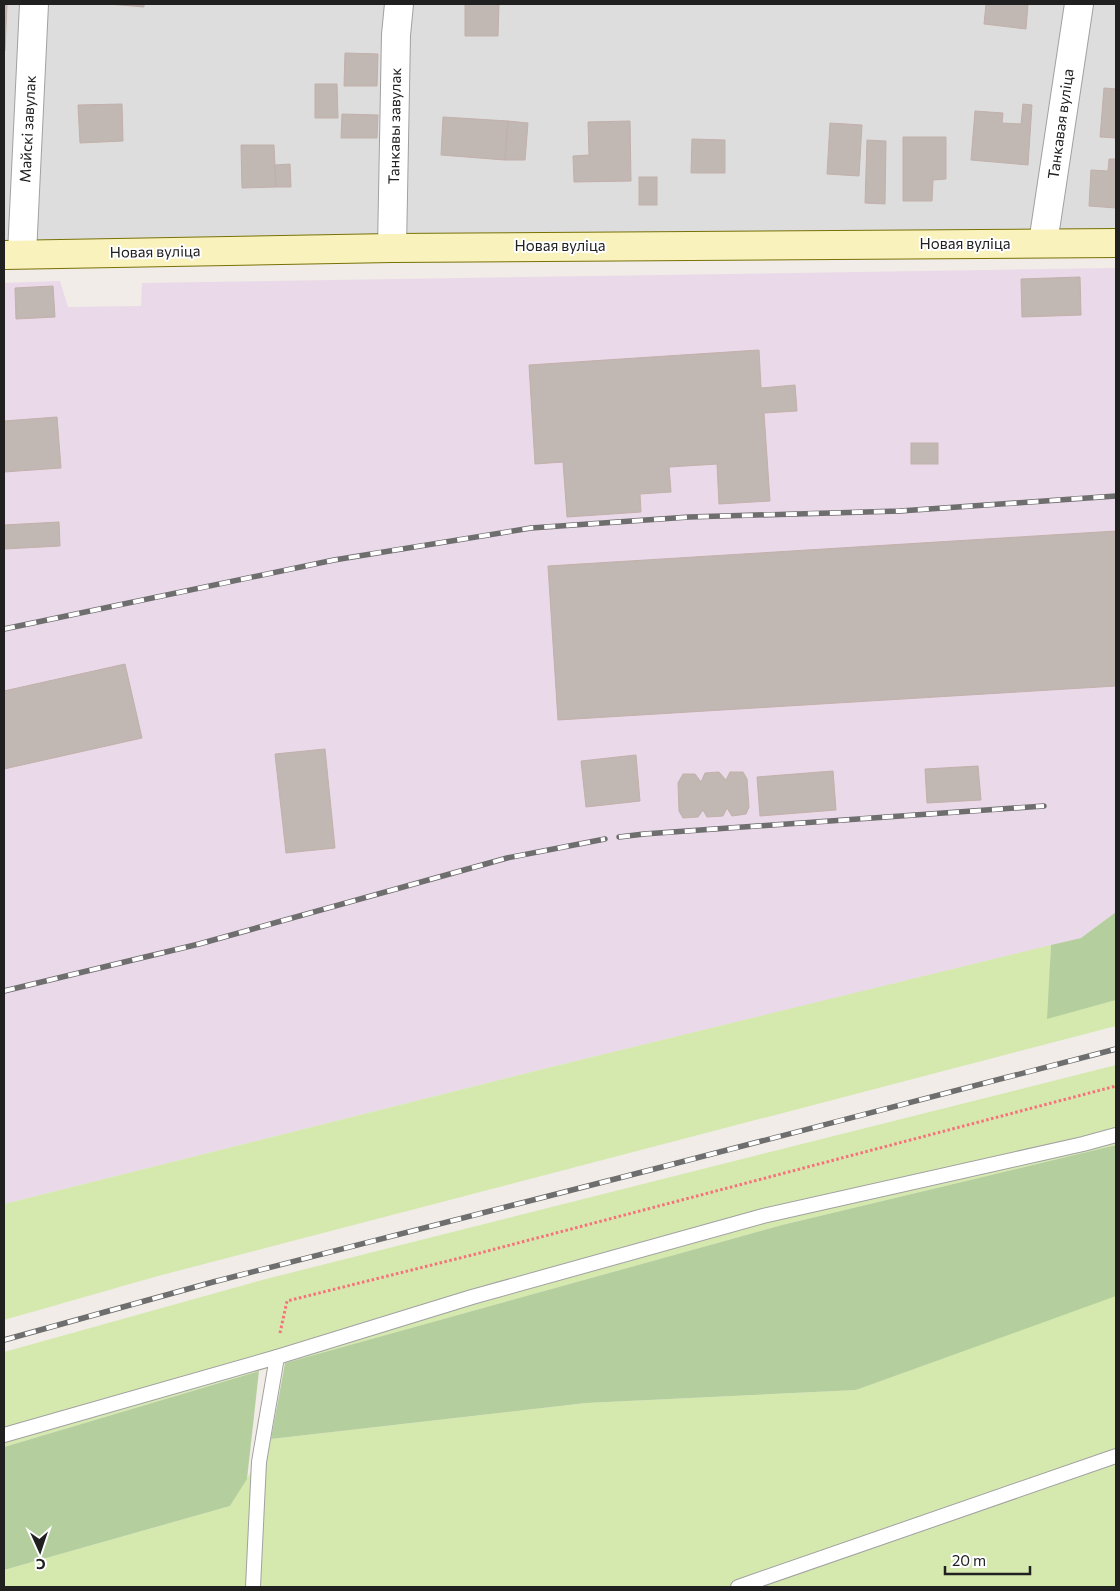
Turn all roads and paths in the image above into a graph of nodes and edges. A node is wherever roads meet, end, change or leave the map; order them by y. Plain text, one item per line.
1 (34, 4) edge
2 (399, 4) edge
3 (1079, 4) edge
4 (1043, 243) junction
5 (1116, 243) edge
6 (392, 248) junction
7 (13, 255) edge
8 (1116, 1086) edge
9 (1116, 1135) edge
10 (277, 1357) junction
11 (4, 1435) edge
12 (1116, 1456) edge
13 (253, 1587) edge
14 (738, 1587) edge

1 - 7 street, Майскі завулак
2 - 6 street, Танкавы завулак
3 - 4 street, Танкавая вуліца
4 - 5 street, Новая вуліца
4 - 6 street, Новая вуліца
6 - 7 street, Новая вуліца
8 - 10 path
9 - 10 lane
10 - 11 lane
10 - 13 lane
12 - 14 lane

